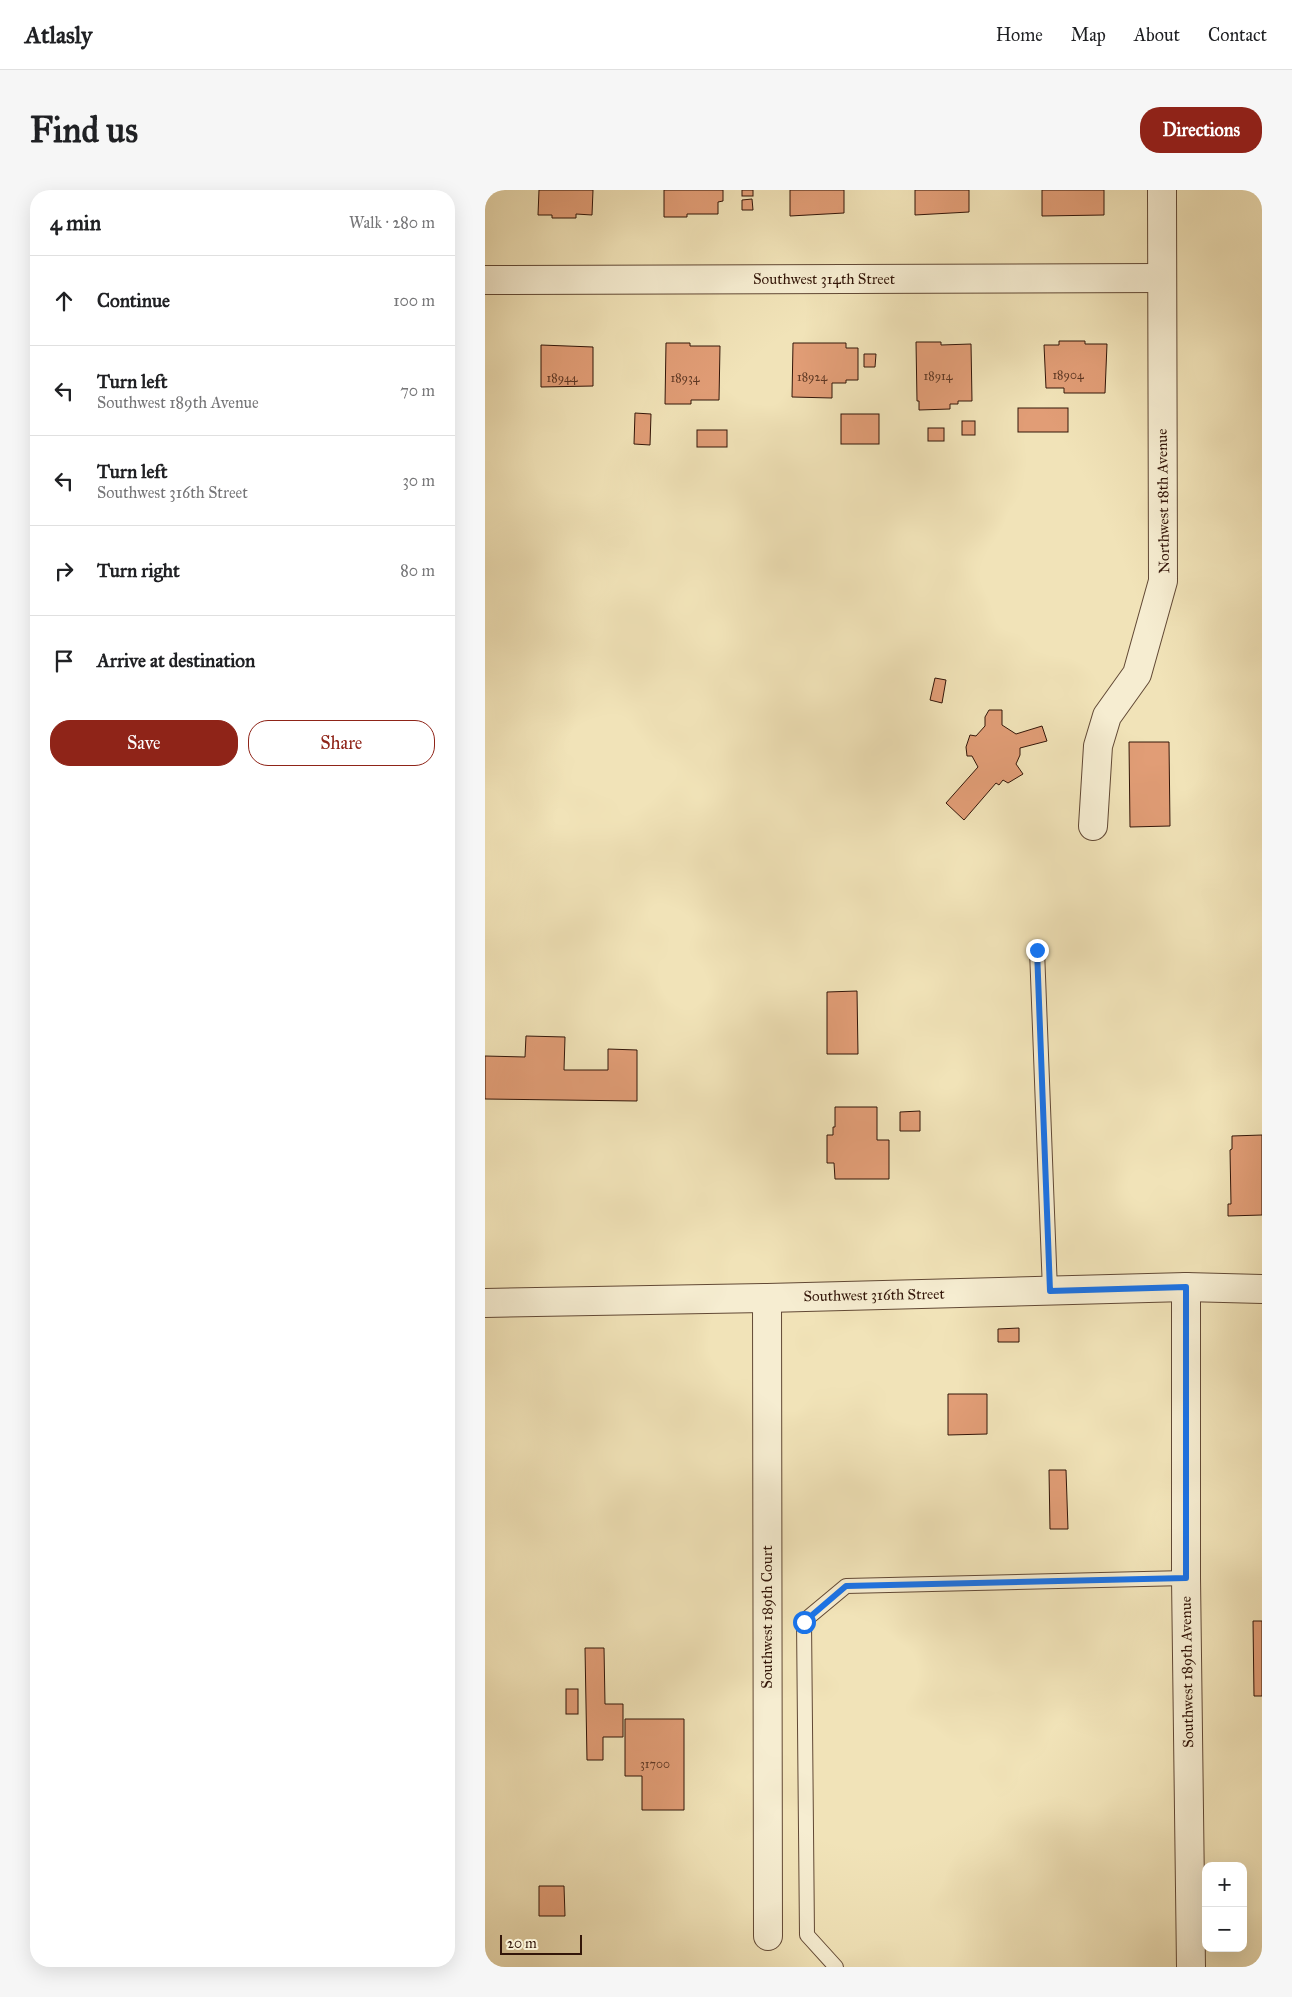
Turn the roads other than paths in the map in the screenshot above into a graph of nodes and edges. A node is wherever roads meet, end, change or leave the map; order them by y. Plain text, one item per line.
1 (1162, 190) edge
2 (1163, 278) junction
3 (485, 280) edge
4 (1093, 826) dead end
5 (1037, 950) dead end
6 (1186, 1287) junction
7 (1262, 1289) edge
8 (1050, 1291) junction
9 (767, 1298) junction
10 (485, 1303) edge
11 (1186, 1578) junction
12 (768, 1936) dead end
13 (836, 1967) edge
14 (1191, 1967) edge

1 - 2 street, Northwest 18th Avenue
2 - 3 street, Southwest 314th Street
2 - 4 street, Northwest 18th Avenue
5 - 8 lane
6 - 7 street, Southwest 316th Street
6 - 8 street, Southwest 316th Street
6 - 11 street, Southwest 189th Avenue
8 - 9 street, Southwest 316th Street
9 - 10 street, Southwest 316th Street
9 - 12 street, Southwest 189th Court
11 - 13 lane
11 - 14 street, Southwest 189th Avenue

